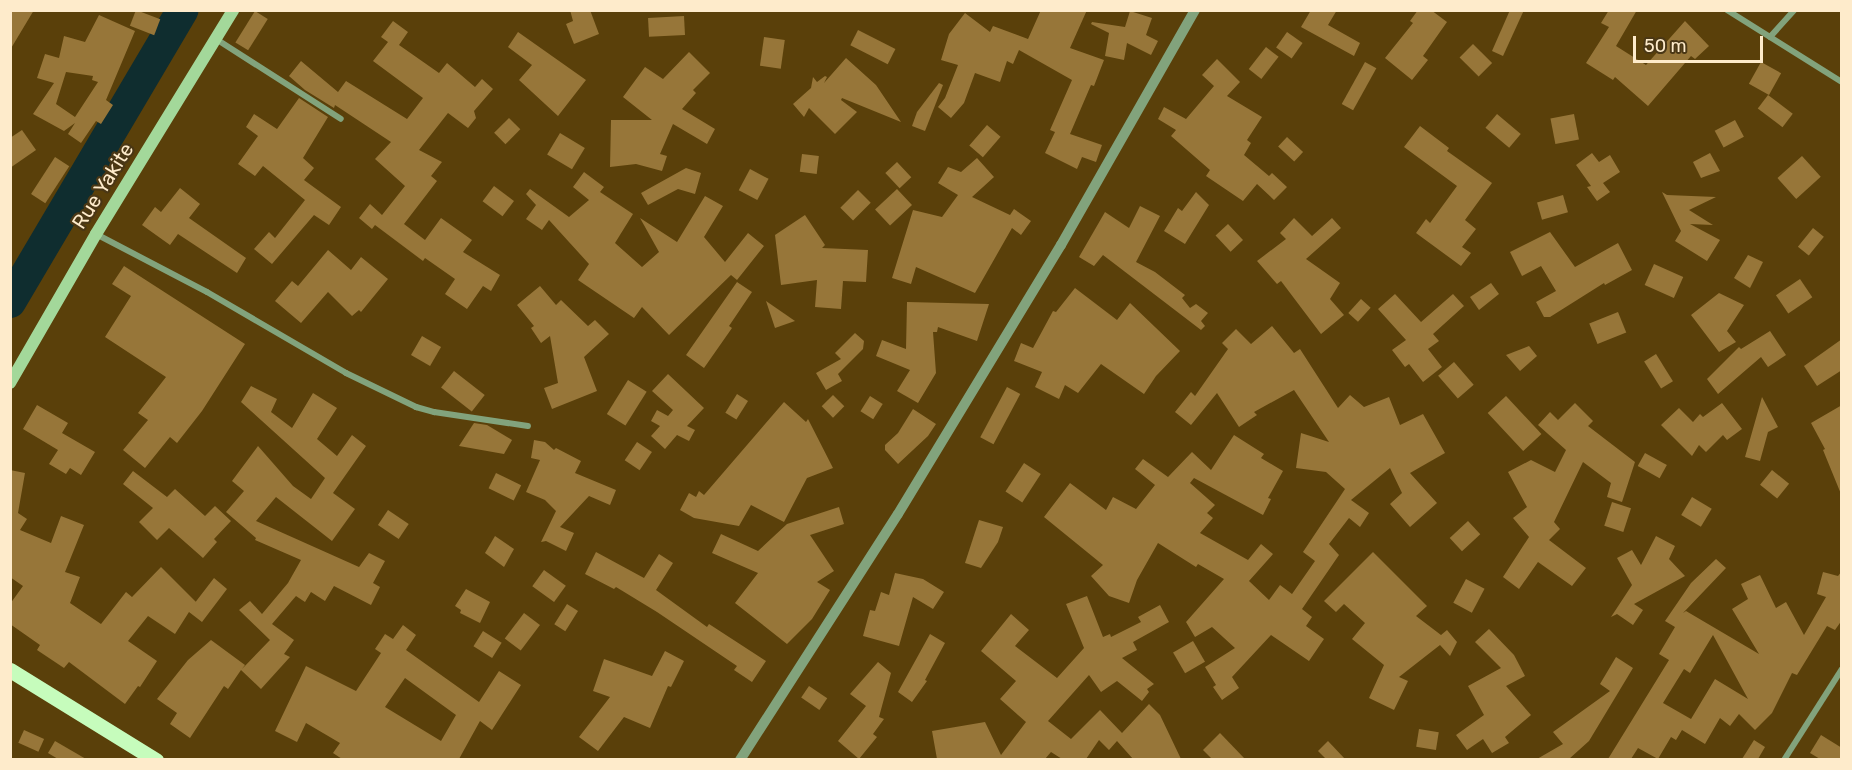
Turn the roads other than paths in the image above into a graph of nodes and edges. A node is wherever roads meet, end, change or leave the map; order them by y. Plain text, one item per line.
1 (233, 10) edge
2 (1195, 10) edge
3 (1727, 10) edge
4 (1794, 10) edge
5 (1770, 37) junction
6 (216, 39) junction
7 (1842, 82) edge
8 (341, 118) dead end
9 (96, 234) junction
10 (10, 384) edge
11 (528, 426) dead end
12 (1842, 669) edge
13 (10, 670) edge
14 (156, 759) edge
15 (740, 759) edge
16 (1784, 759) edge

1 - 6 main road, Rue Yakite
2 - 15 street
3 - 5 street
4 - 5 street
5 - 7 street
6 - 8 street
6 - 9 main road, Rue Yakite
9 - 10 main road, Rue Yakite
9 - 11 street
12 - 16 street
13 - 14 main road

